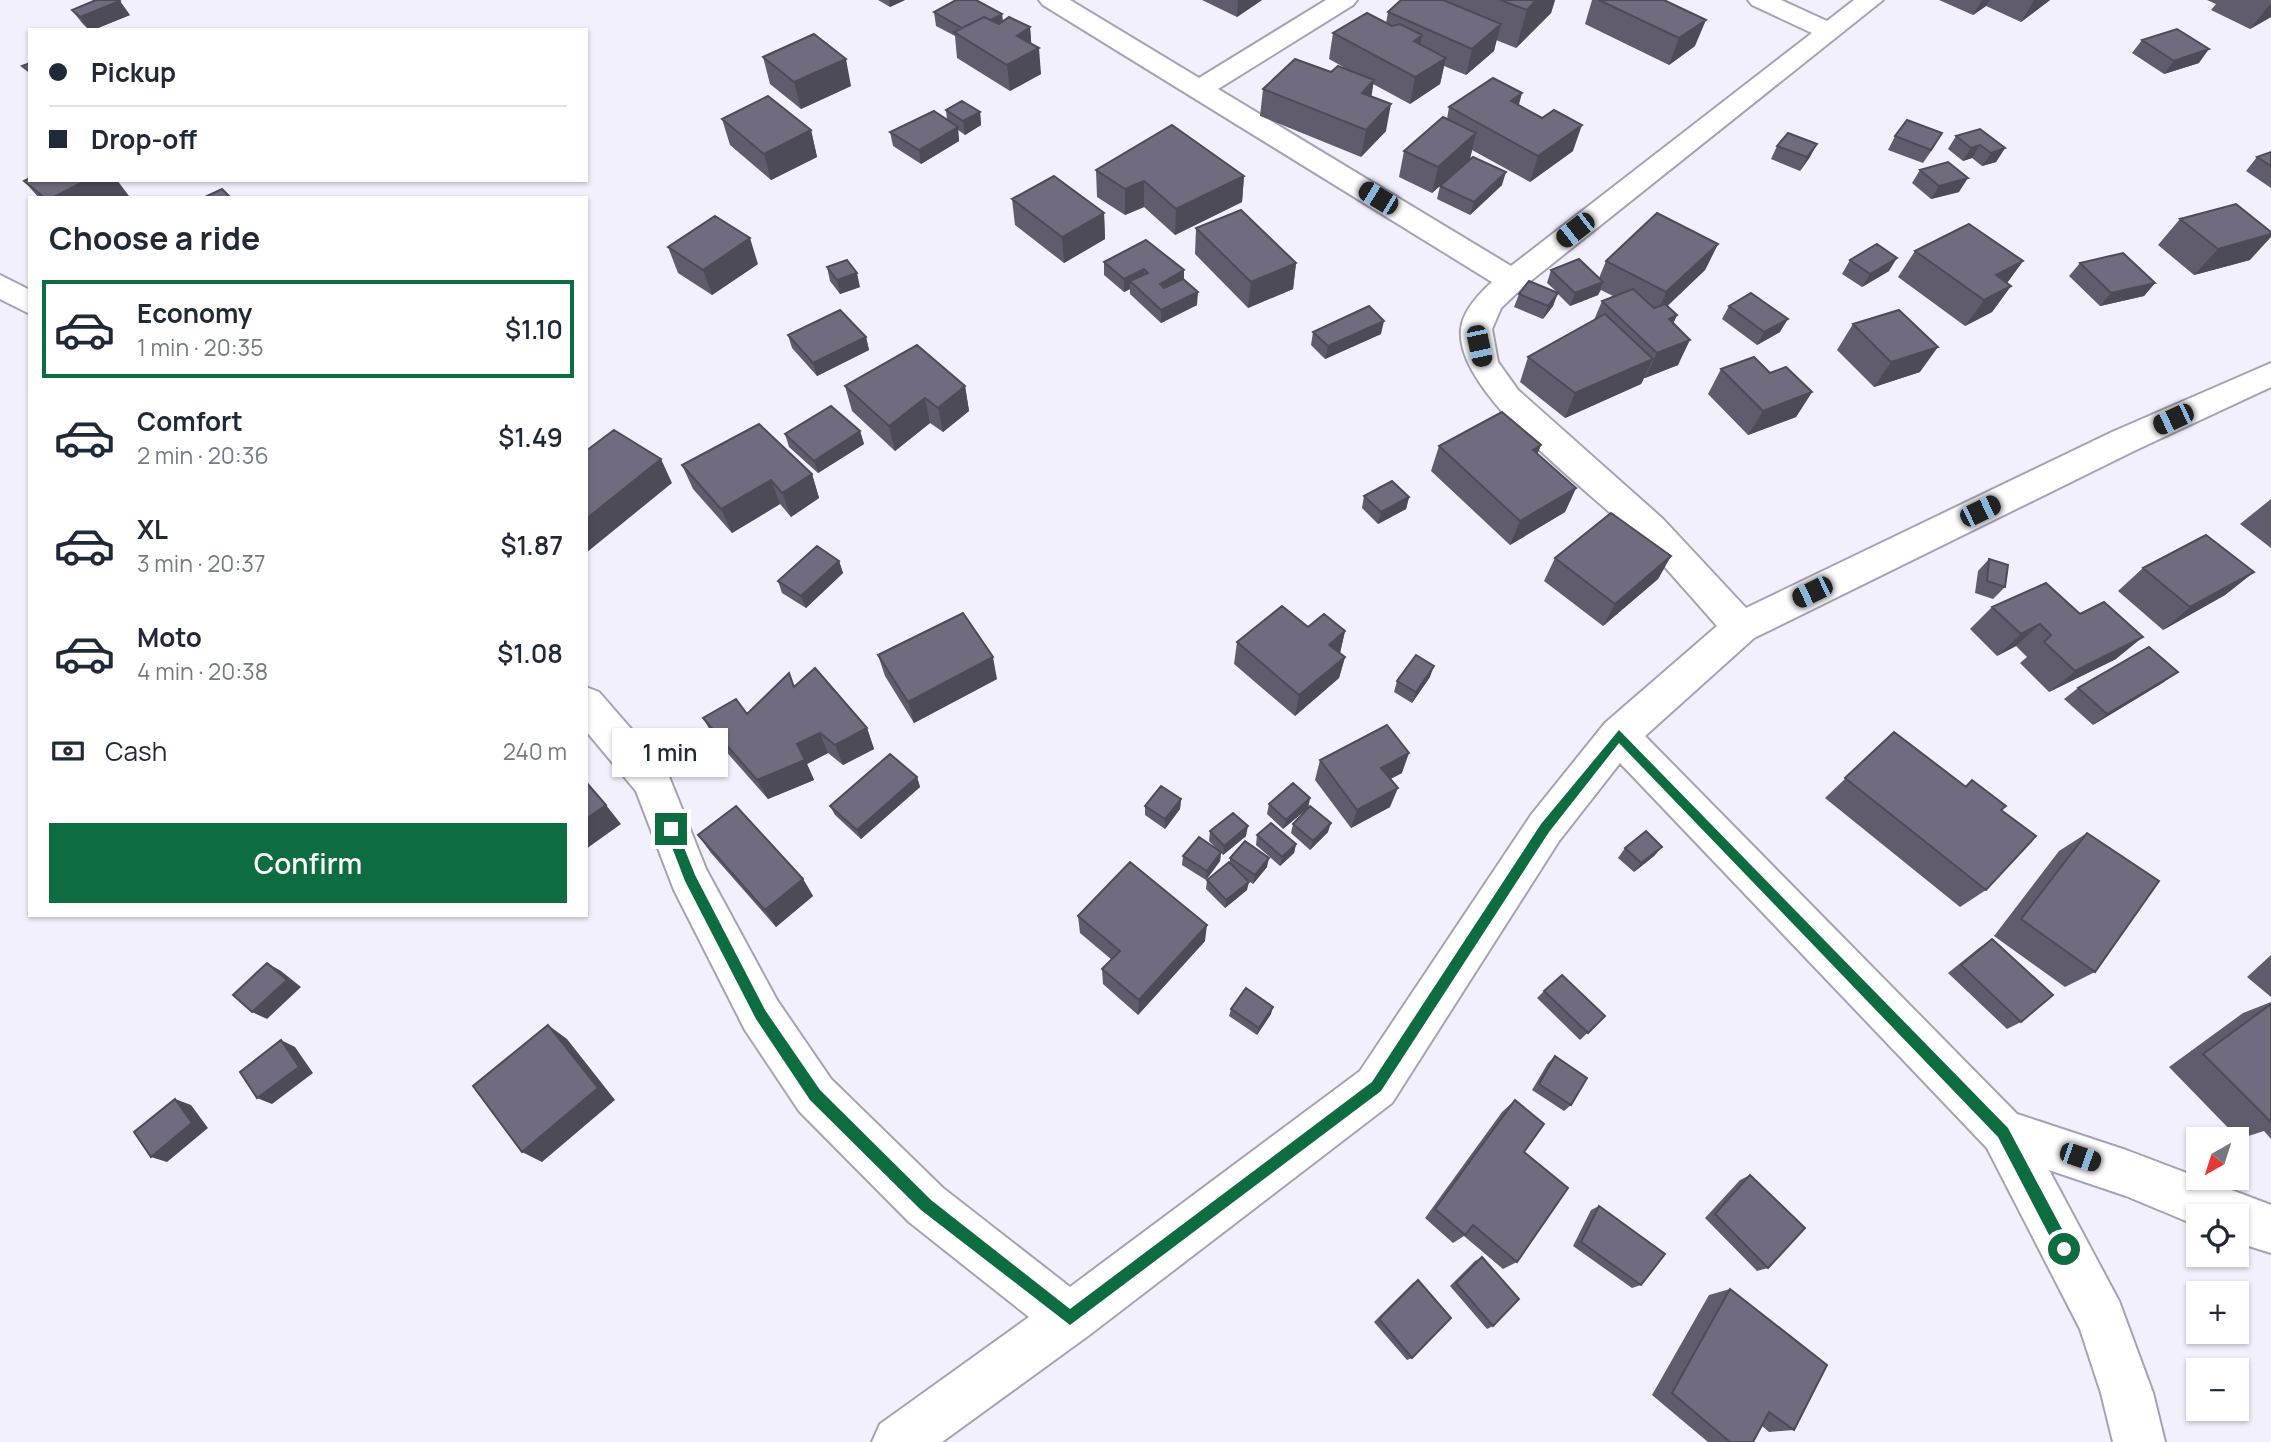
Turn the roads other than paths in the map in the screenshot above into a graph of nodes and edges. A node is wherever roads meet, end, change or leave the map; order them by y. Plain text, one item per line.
1 (1052, 0) edge
2 (1344, 0) edge
3 (1761, 0) edge
4 (1870, 0) edge
5 (1828, 31) junction
6 (1199, 89) junction
7 (1512, 280) junction
8 (0, 285) edge
9 (28, 303) edge
10 (2271, 374) edge
11 (1741, 627) junction
12 (588, 705) edge
13 (1619, 735) junction
14 (2003, 1132) junction
15 (2202, 1204) edge
16 (2249, 1222) edge
17 (2271, 1229) edge
18 (1070, 1318) junction
19 (898, 1442) edge
20 (2139, 1442) edge

1 - 6 street
2 - 6 street
3 - 5 street
4 - 5 street
5 - 7 street
6 - 7 street
7 - 11 street
8 - 9 street
10 - 11 street
11 - 13 street
12 - 18 street
13 - 14 street
13 - 18 street
14 - 15 street
14 - 20 street
16 - 17 street
18 - 19 street

